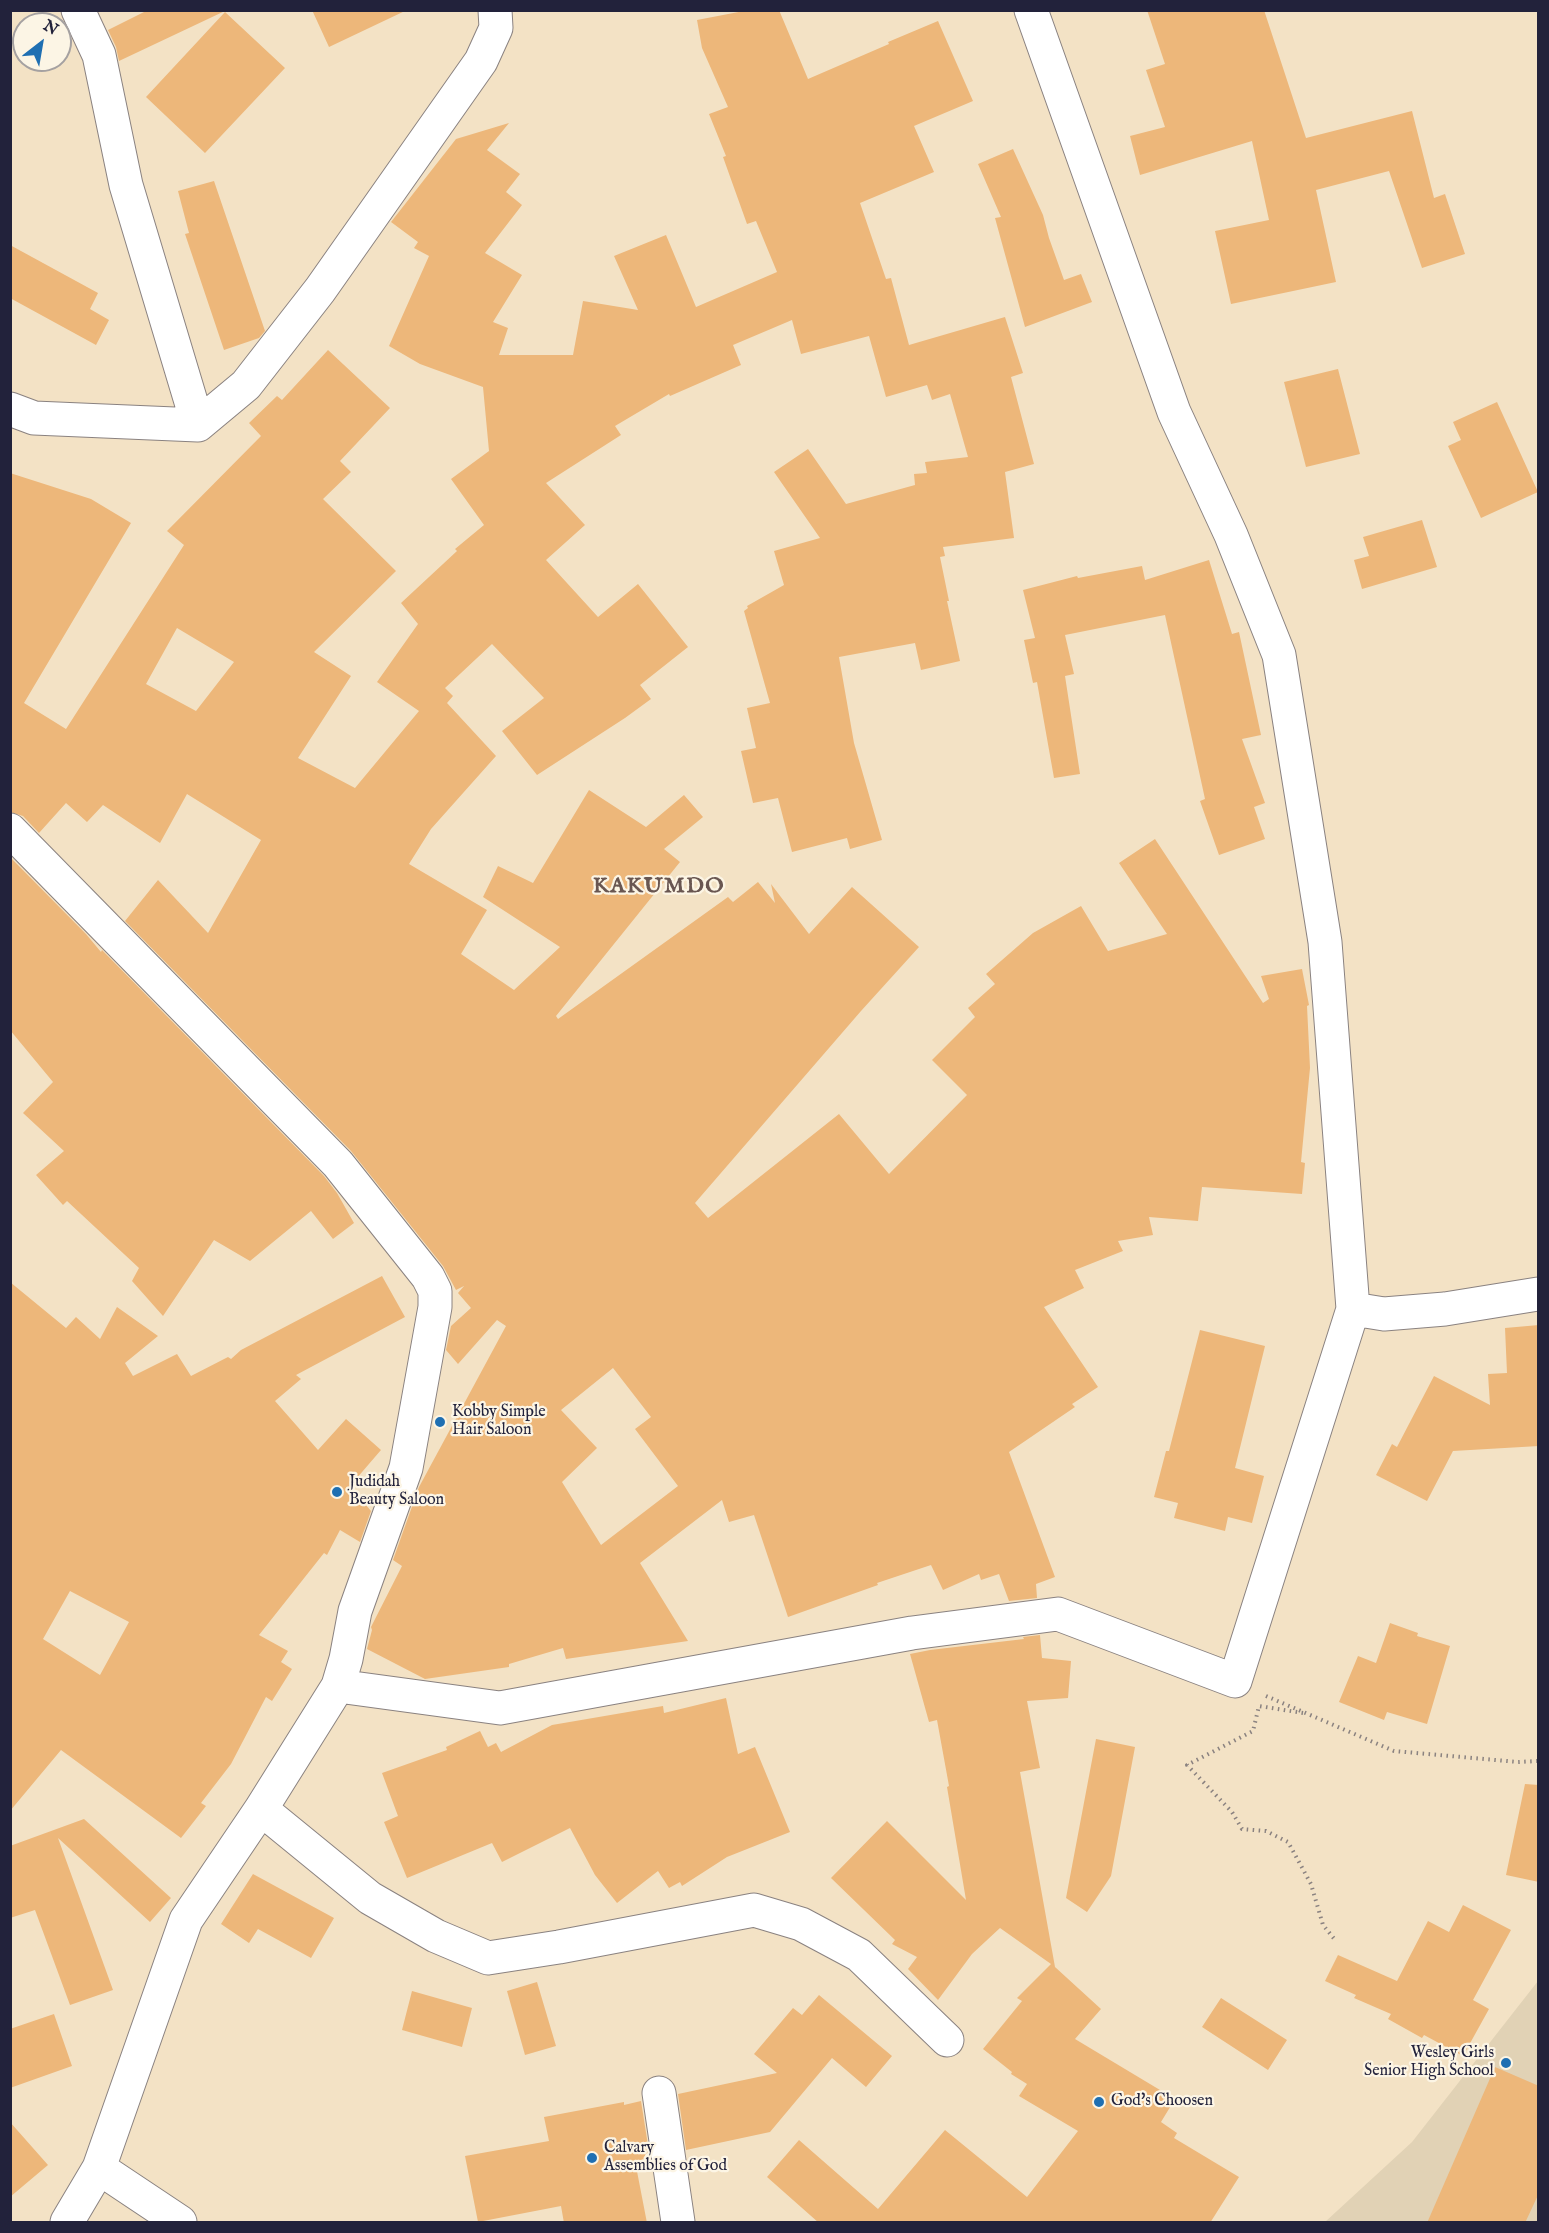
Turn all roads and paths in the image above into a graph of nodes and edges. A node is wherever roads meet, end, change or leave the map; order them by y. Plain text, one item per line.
1 (78, 10) edge
2 (495, 10) edge
3 (1031, 10) edge
4 (10, 410) edge
5 (198, 425) junction
6 (10, 830) edge
7 (1539, 1294) edge
8 (1353, 1309) junction
9 (1235, 1681) junction
10 (338, 1686) junction
11 (1303, 1713) junction
12 (1539, 1761) edge
13 (261, 1809) junction
14 (1335, 1941) dead end
15 (947, 2040) dead end
16 (659, 2093) dead end
17 (99, 2168) junction
18 (68, 2223) edge
19 (180, 2223) edge
20 (678, 2223) edge

1 - 5 street
2 - 5 street
3 - 8 street
4 - 5 street
6 - 10 street
7 - 8 street
8 - 9 street
9 - 10 street
9 - 11 path
10 - 13 street
11 - 12 path
11 - 14 path
13 - 15 street
13 - 17 street
16 - 20 street
17 - 18 street
17 - 19 street

